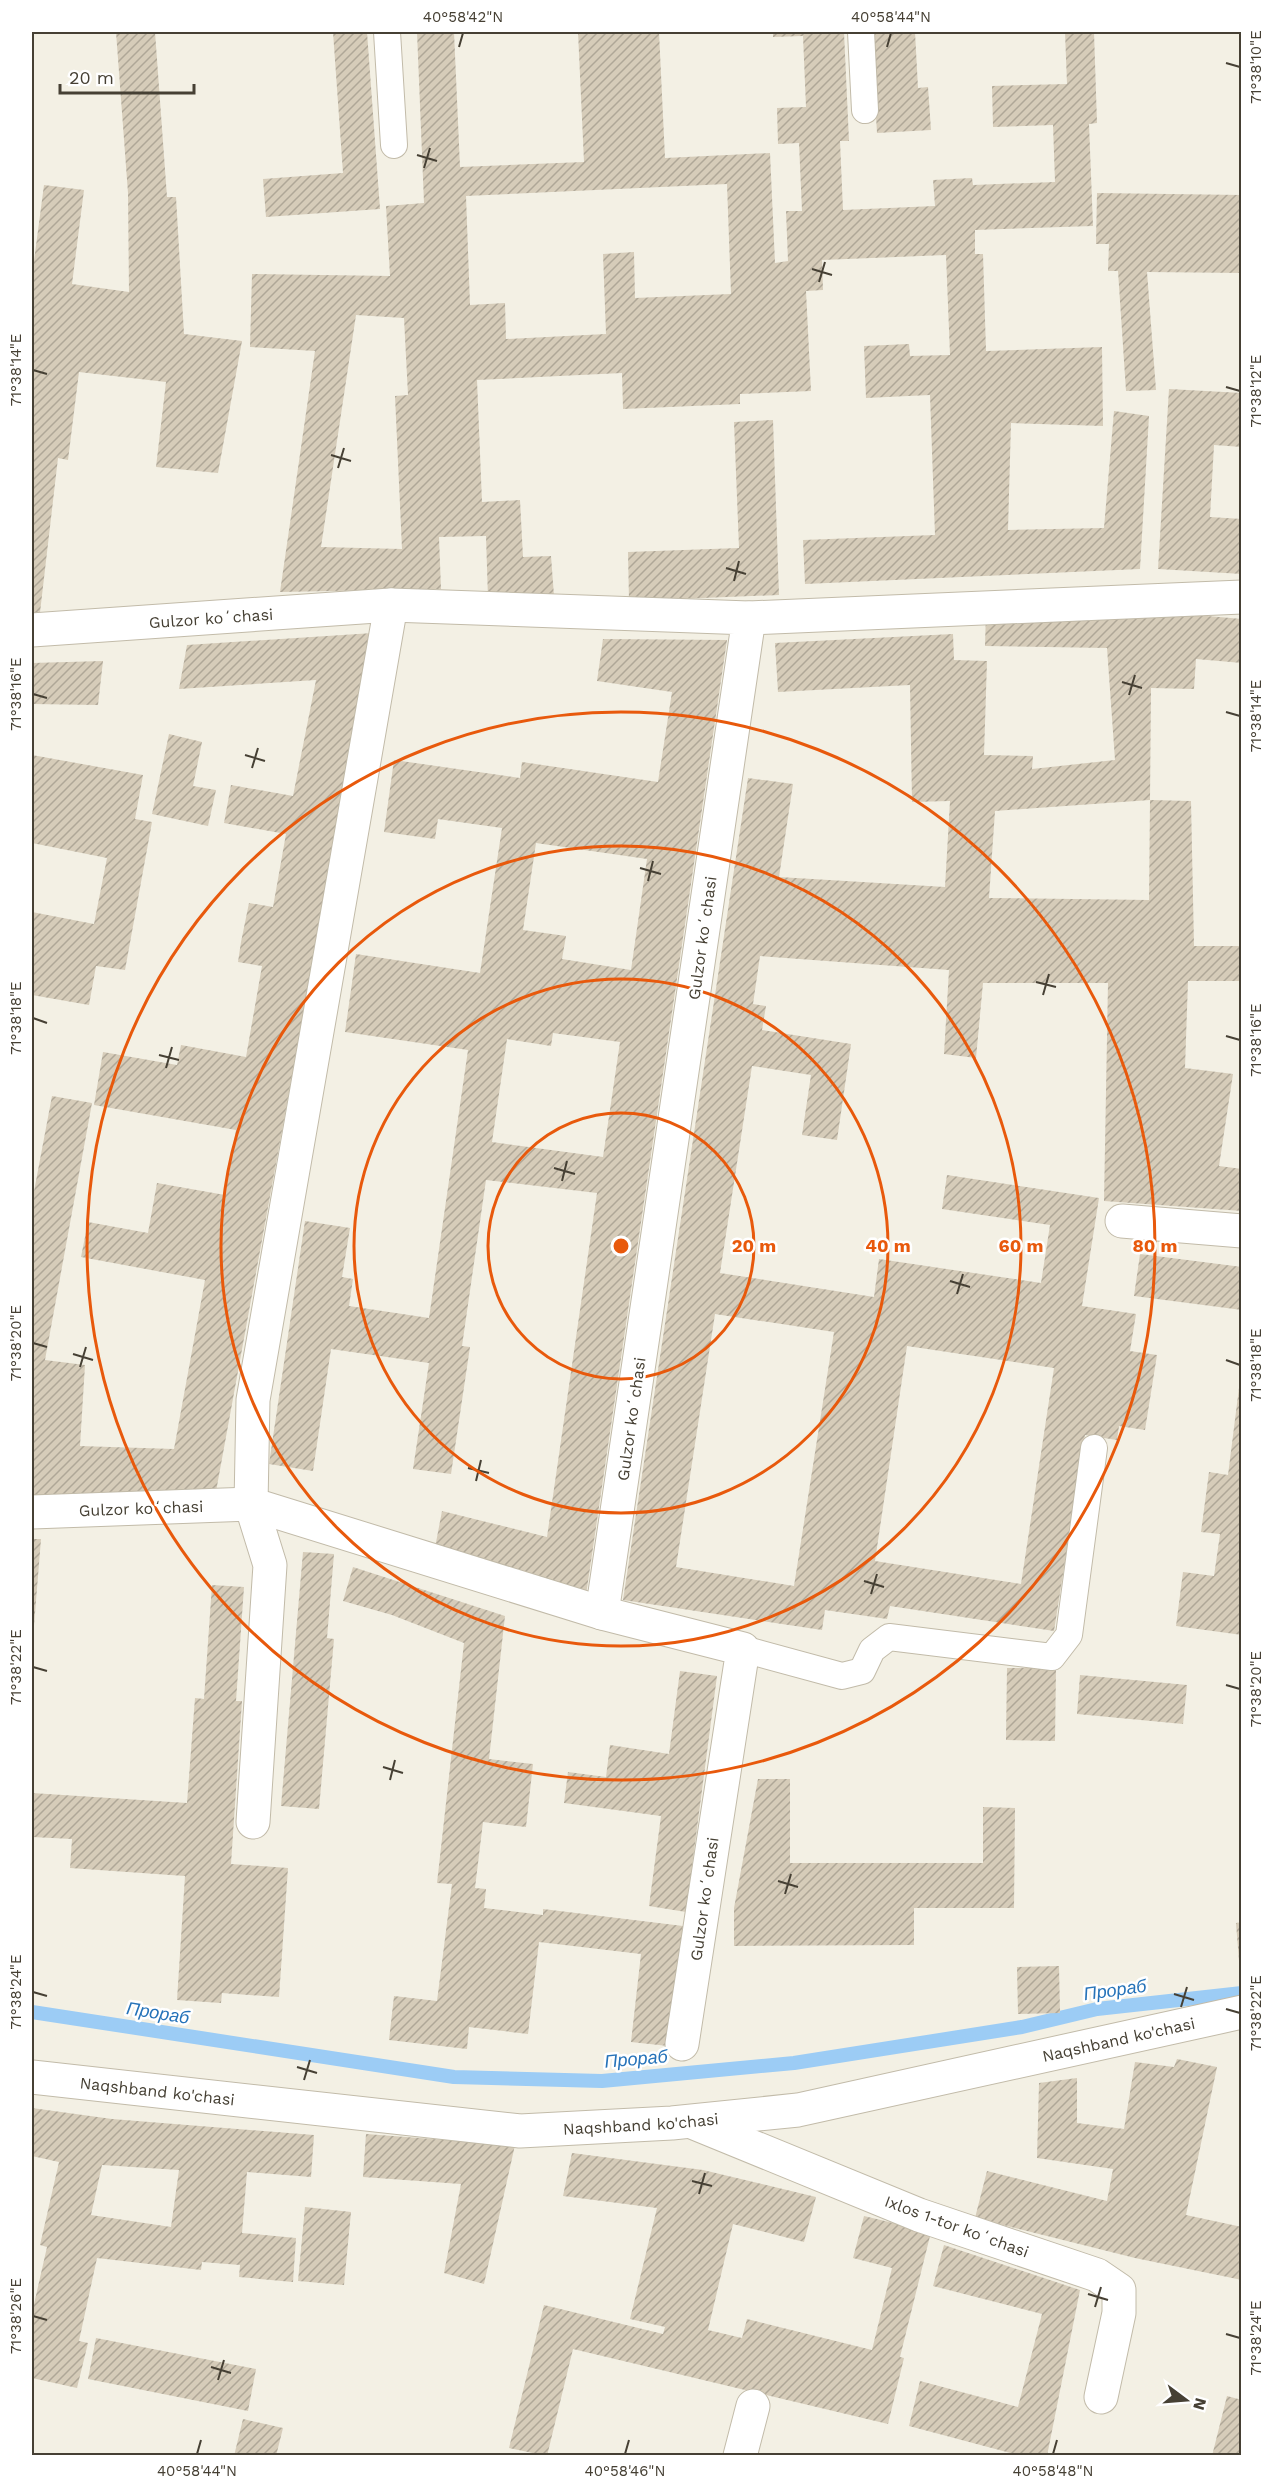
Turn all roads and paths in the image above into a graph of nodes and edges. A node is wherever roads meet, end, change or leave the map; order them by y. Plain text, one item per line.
1 (387, 32) edge
2 (861, 32) edge
3 (865, 110) dead end
4 (394, 146) dead end
5 (1242, 597) edge
6 (391, 605) junction
7 (749, 618) junction
8 (32, 630) edge
9 (1122, 1221) dead end
10 (1242, 1231) edge
11 (1094, 1449) dead end
12 (251, 1504) junction
13 (32, 1512) edge
14 (602, 1613) junction
15 (742, 1649) junction
16 (253, 1822) dead end
17 (1242, 2012) edge
18 (682, 2044) dead end
19 (32, 2077) edge
20 (692, 2122) junction
21 (1101, 2397) dead end
22 (753, 2406) dead end
23 (740, 2456) edge

1 - 4 lane
2 - 3 lane
5 - 7 street
6 - 7 street, Gulzor koʻchasi
6 - 8 street, Gulzor koʻchasi
6 - 12 street
7 - 14 street, Gulzor koʻchasi
9 - 10 street
11 - 15 lane
12 - 13 street, Gulzor koʻchasi
12 - 14 street, Gulzor koʻchasi
12 - 16 street
14 - 15 street, Gulzor koʻchasi
15 - 18 street, Gulzor koʻchasi
17 - 20 street, Naqshband ko'chasi
19 - 20 street, Naqshband ko'chasi
20 - 21 street, Ixlos 1-tor koʻchasi
22 - 23 street

